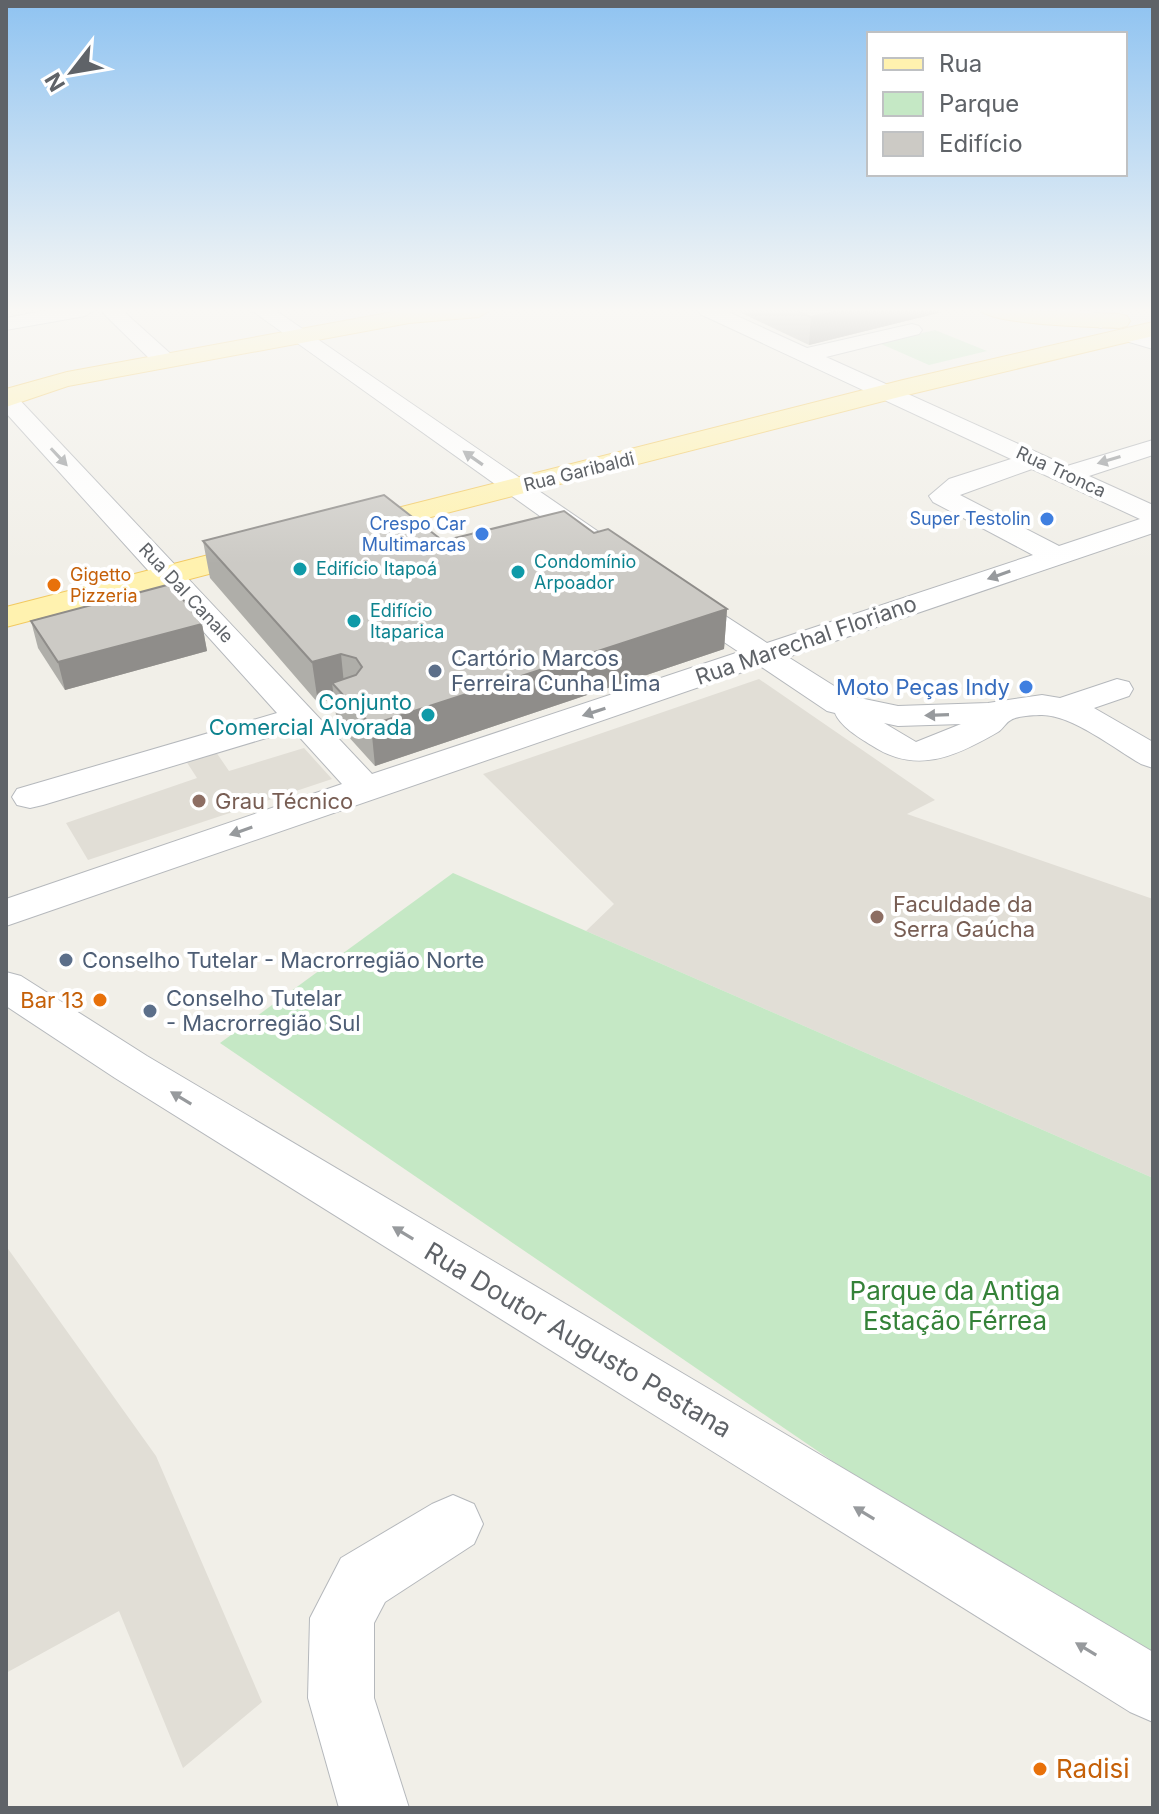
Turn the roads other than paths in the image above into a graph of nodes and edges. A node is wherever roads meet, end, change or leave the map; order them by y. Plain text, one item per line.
1 (384, 395) edge
2 (880, 395) edge
3 (890, 395) edge
4 (6, 399) edge
5 (1153, 447) edge
6 (1034, 460) junction
7 (1065, 475) junction
8 (516, 488) junction
9 (1153, 515) edge
10 (1153, 524) edge
11 (319, 536) edge
12 (289, 544) edge
13 (1056, 556) junction
14 (619, 559) edge
15 (168, 573) junction
16 (658, 585) edge
17 (6, 617) edge
18 (761, 656) junction
19 (1117, 689) dead end
20 (1038, 708) junction
21 (311, 717) junction
22 (1153, 757) edge
23 (365, 788) junction
24 (30, 797) dead end
25 (6, 913) edge
26 (6, 986) edge
27 (453, 1524) dead end
28 (1153, 1689) edge
29 (374, 1808) edge

8 -> 1 street
2 - 8 main road, Rua Garibaldi
3 - 6 street, Rua Tronca
4 -> 15 street, Rua Dal Canale
5 -> 7 street
6 - 7 street, Rua Tronca
6 - 13 street
7 - 9 street, Rua Tronca
8 - 11 main road, Rua Garibaldi
8 - 14 street
10 - 13 street, Rua Marechal Floriano
12 - 15 main road
13 -> 18 street, Rua Marechal Floriano
15 - 17 main road
15 - 21 street, Rua Dal Canale
16 - 18 street
20 -> 18 street
18 -> 23 street, Rua Marechal Floriano
19 - 20 street
20 - 22 street
21 - 23 street, Rua Dal Canale
21 - 24 street
23 -> 25 street, Rua Marechal Floriano
28 -> 26 street, Rua Doutor Augusto Pestana
27 - 29 street

